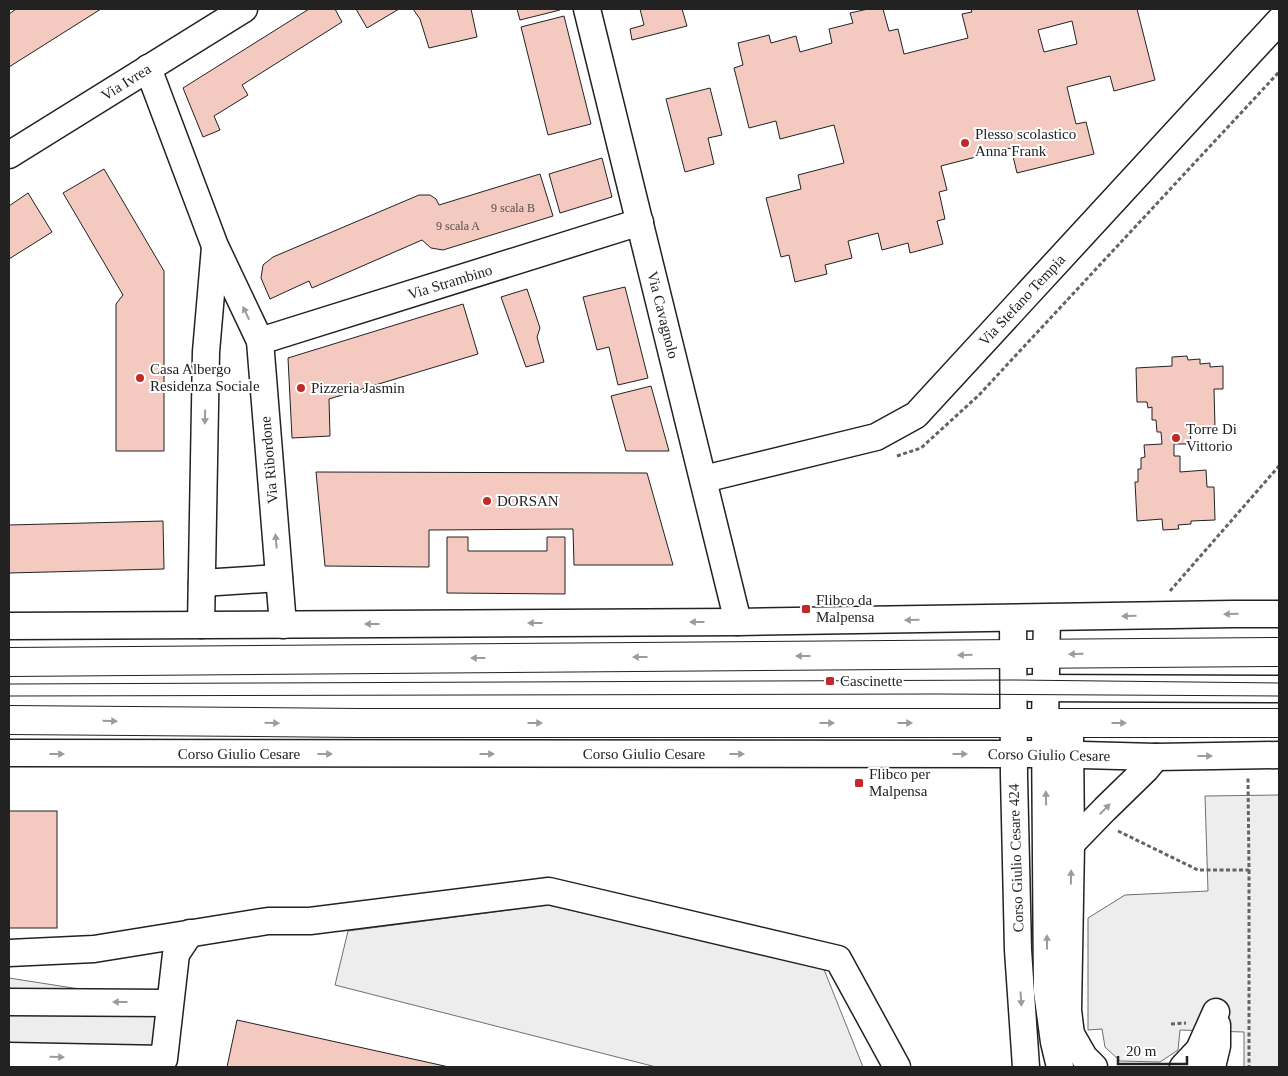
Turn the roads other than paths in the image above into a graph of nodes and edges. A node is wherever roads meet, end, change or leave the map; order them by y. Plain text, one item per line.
1 (244, 9) edge
2 (587, 9) edge
3 (1279, 21) edge
4 (148, 68) junction
5 (9, 155) edge
6 (640, 222) junction
7 (215, 246) junction
8 (260, 342) junction
9 (704, 479) junction
10 (279, 578) junction
11 (202, 583) junction
12 (1279, 614) edge
13 (1047, 618) junction
14 (1014, 619) junction
15 (738, 622) junction
16 (441, 624) junction
17 (201, 625) junction
18 (283, 625) junction
19 (9, 626) edge
20 (1279, 652) edge
21 (1014, 654) junction
22 (1047, 654) junction
23 (441, 659) junction
24 (9, 662) edge
25 (1014, 688) junction
26 (1046, 688) junction
27 (1279, 689) edge
28 (9, 720) edge
29 (1014, 723) junction
30 (1058, 723) junction
31 (1279, 723) edge
32 (9, 754) edge
33 (1014, 754) junction
34 (1058, 754) junction
35 (1279, 756) edge
36 (1156, 757) junction
37 (1072, 844) junction
38 (190, 933) junction
39 (9, 953) edge
40 (1069, 961) junction
41 (1047, 991) junction
42 (9, 1002) edge
43 (169, 1002) junction
44 (1071, 1035) junction
45 (9, 1056) edge
46 (897, 1067) edge
47 (1026, 1067) edge
48 (1060, 1067) edge
49 (1094, 1067) edge
50 (1182, 1067) edge
51 (1212, 1067) edge

1 - 4 street, Via Ivrea
2 - 6 street, Via Cavagnolo
3 - 9 street, Via Stefano Tempia
4 - 5 street, Via Ivrea
4 - 7 street, Via Ribordone
6 - 8 street, Via Strambino
6 - 9 street, Via Cavagnolo
8 -> 7 street, Via Ribordone
7 -> 11 street, Via Ribordone
10 -> 8 street, Via Ribordone
9 - 15 street, Via Cavagnolo
10 - 11 street
10 - 18 street, Via Ribordone
11 - 17 street, Via Ribordone
12 -> 13 street
13 - 14 street
13 - 22 street, Corso Giulio Cesare 424
14 -> 15 street
14 - 21 street, Corso Giulio Cesare 424
15 -> 16 street
16 -> 18 street
16 - 23 street
17 - 18 street
17 - 19 street
20 -> 22 main road
21 - 22 main road
21 -> 23 main road
21 - 25 street, Corso Giulio Cesare 424
22 - 26 street, Corso Giulio Cesare 424
23 - 24 main road
25 - 26 street
25 - 29 street, Corso Giulio Cesare 424
26 - 27 street
26 - 30 street, Corso Giulio Cesare 424
28 -> 29 main road, Corso Giulio Cesare
29 - 30 main road, Corso Giulio Cesare
29 - 33 street, Corso Giulio Cesare 424
30 -> 31 main road, Corso Giulio Cesare
30 - 34 street, Corso Giulio Cesare 424
32 -> 33 street, Corso Giulio Cesare
33 - 34 street, Corso Giulio Cesare
33 -> 47 street, Corso Giulio Cesare 424
34 - 36 street, Corso Giulio Cesare
34 - 37 street, Corso Giulio Cesare 424
41 -> 34 street, Corso Giulio Cesare 424
36 -> 35 street, Corso Giulio Cesare
37 -> 36 street
40 -> 37 street, Corso Giulio Cesare 424
38 - 39 street
38 - 43 street
38 - 46 street
40 - 41 street
40 - 44 street, Corso Giulio Cesare 424
41 - 44 street
41 - 48 street, Corso Giulio Cesare 424
43 -> 42 street
45 -> 43 street
44 - 49 street
50 - 51 street

